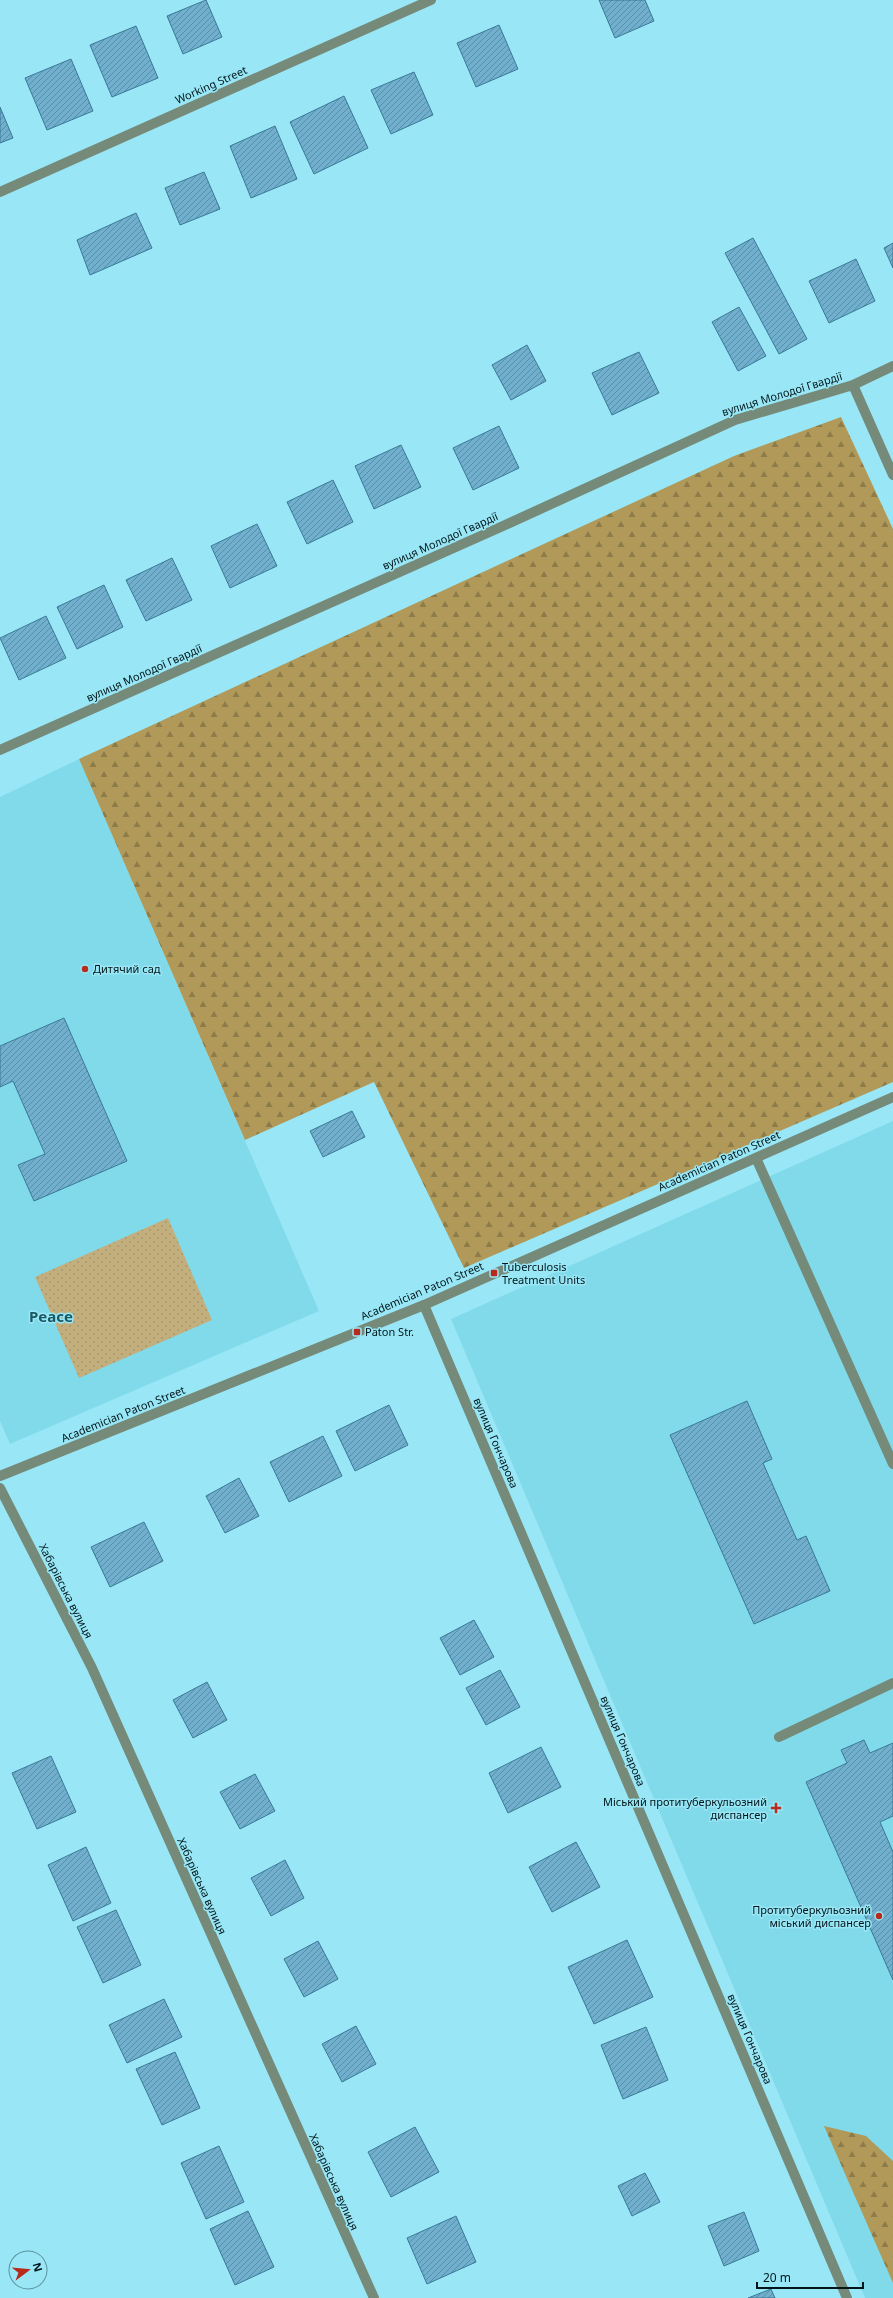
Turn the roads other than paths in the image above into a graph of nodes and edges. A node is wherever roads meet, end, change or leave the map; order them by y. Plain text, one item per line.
1 (431, 0) edge
2 (0, 192) edge
3 (893, 366) edge
4 (853, 385) junction
5 (893, 475) edge
6 (0, 750) edge
7 (893, 1097) edge
8 (756, 1158) junction
9 (424, 1304) junction
10 (893, 1464) edge
11 (0, 1476) edge
12 (0, 1488) edge
13 (893, 1683) edge
14 (779, 1737) dead end
15 (374, 2298) edge
16 (848, 2298) edge

1 - 2 street, Working Street
3 - 4 street, вулиця Молодої Гвардії
4 - 5 street
4 - 6 street, вулиця Молодої Гвардії
7 - 8 street, Academician Paton Street
8 - 9 street, Academician Paton Street
8 - 10 street
9 - 11 street, Academician Paton Street
9 - 16 street, вулиця Гончарова
12 - 15 street, Хабарівська вулиця
13 - 14 street

